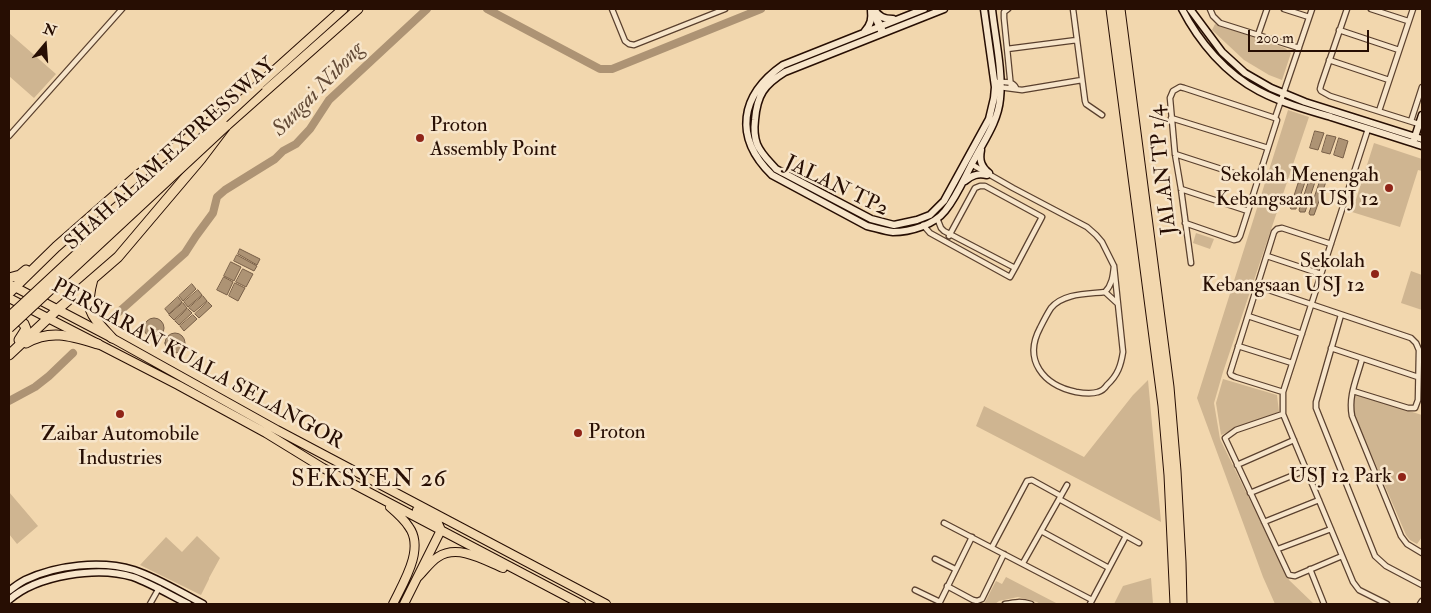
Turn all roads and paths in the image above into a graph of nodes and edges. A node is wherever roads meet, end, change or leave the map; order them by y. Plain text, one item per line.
1 (122, 9) edge
2 (343, 9) edge
3 (358, 9) edge
4 (612, 9) edge
5 (725, 9) edge
6 (873, 9) edge
7 (924, 9) edge
8 (944, 9) edge
9 (978, 9) edge
10 (997, 9) edge
11 (1008, 9) edge
12 (1073, 9) edge
13 (1111, 9) edge
14 (1120, 9) edge
15 (1181, 9) edge
16 (1190, 9) edge
17 (1210, 9) edge
18 (1267, 9) edge
19 (1284, 9) edge
20 (1312, 9) edge
21 (1346, 9) edge
22 (1371, 9) edge
23 (1413, 9) edge
24 (985, 11) edge
25 (992, 12) edge
26 (1309, 17) junction
27 (898, 19) junction
28 (1408, 21) junction
29 (881, 29) junction
30 (1339, 30) junction
31 (864, 32) junction
32 (1258, 35) junction
33 (1077, 40) junction
34 (1299, 48) junction
35 (1007, 50) junction
36 (1399, 50) junction
37 (1329, 60) junction
38 (1082, 80) junction
39 (1389, 80) junction
40 (998, 84) junction
41 (259, 85) junction
42 (1013, 86) junction
43 (1422, 87) edge
44 (1282, 97) junction
45 (1379, 111) junction
46 (1102, 115) dead end
47 (1422, 115) edge
48 (1171, 118) junction
49 (1275, 118) junction
50 (1367, 121) junction
51 (1411, 121) junction
52 (1421, 124) edge
53 (226, 126) junction
54 (1368, 129) junction
55 (9, 136) edge
56 (1417, 139) edge
57 (983, 144) junction
58 (1422, 146) edge
59 (1268, 148) junction
60 (1175, 154) junction
61 (968, 164) junction
62 (988, 174) junction
63 (1258, 181) junction
64 (963, 183) junction
65 (1181, 189) junction
66 (1248, 211) junction
67 (937, 218) junction
68 (1185, 223) junction
69 (924, 226) junction
70 (950, 235) junction
71 (945, 241) junction
72 (1331, 244) junction
73 (56, 247) junction
74 (1267, 256) junction
75 (1191, 263) dead end
76 (1114, 266) junction
77 (1015, 268) junction
78 (1321, 274) junction
79 (9, 278) edge
80 (93, 279) junction
81 (1257, 286) junction
82 (11, 288) edge
83 (1105, 292) junction
84 (9, 298) edge
85 (1118, 304) junction
86 (1311, 305) junction
87 (58, 309) junction
88 (9, 315) edge
89 (1342, 315) junction
90 (1248, 316) junction
91 (48, 318) junction
92 (9, 328) edge
93 (1302, 334) junction
94 (112, 338) junction
95 (98, 344) junction
96 (1238, 346) junction
97 (1331, 348) junction
98 (10, 353) edge
99 (1362, 359) junction
100 (1292, 363) junction
101 (1418, 377) junction
102 (1353, 391) junction
103 (1283, 392) junction
104 (1283, 414) junction
105 (277, 430) junction
106 (1294, 440) junction
107 (1237, 465) junction
108 (1306, 470) junction
109 (1067, 485) dead end
110 (1250, 493) junction
111 (1060, 497) junction
112 (383, 500) junction
113 (1318, 500) junction
114 (1264, 522) junction
115 (944, 523) dead end
116 (1331, 529) junction
117 (441, 530) junction
118 (1041, 531) junction
119 (1126, 536) junction
120 (972, 537) junction
121 (1139, 543) dead end
122 (992, 547) junction
123 (1278, 549) junction
124 (1422, 553) edge
125 (1004, 554) junction
126 (1342, 556) junction
127 (935, 559) dead end
128 (1023, 563) junction
129 (71, 566) junction
130 (1109, 568) junction
131 (956, 569) junction
132 (1310, 569) junction
133 (73, 574) junction
134 (418, 577) junction
135 (535, 580) junction
136 (1422, 585) edge
137 (160, 586) junction
138 (947, 586) junction
139 (916, 590) dead end
140 (9, 591) edge
141 (9, 600) edge
142 (1422, 601) edge
143 (1091, 602) edge
144 (939, 603) edge
145 (150, 604) edge
146 (188, 604) edge
147 (203, 604) edge
148 (393, 604) edge
149 (404, 604) edge
150 (581, 604) edge
151 (606, 604) edge
152 (1005, 604) edge
153 (1031, 604) edge
154 (1175, 604) edge
155 (1182, 604) edge
156 (1324, 604) edge
157 (1387, 604) edge
158 (1420, 604) edge

1 - 55 street
2 - 41 highway, SHAH ALAM EXPRESSWAY
3 - 53 highway, SHAH ALAM EXPRESSWAY
4 - 5 street
6 - 27 street
6 - 29 street
6 - 31 street
7 - 27 street, JALAN TP2
8 - 29 street, JALAN TP2
9 - 24 street
10 - 25 street
11 - 35 street
12 - 33 street
13 - 154 highway
14 - 155 highway
15 - 44 street
16 - 44 street
17 - 32 street
18 - 32 street
19 - 26 street
20 - 26 street
21 - 30 street
22 - 28 street
23 - 28 street
24 - 40 street, JALAN TP2
25 - 40 street, JALAN TP2
26 - 34 street
27 - 29 street, JALAN TP2
28 - 36 street
29 - 31 street, JALAN TP2
29 - 61 street, JALAN TP2
30 - 36 street
30 - 37 street
31 - 69 street, JALAN TP2
32 - 34 street
33 - 35 street
33 - 38 street
34 - 44 street
35 - 42 street
36 - 39 street
37 - 39 street
37 - 45 street
38 - 42 street
38 - 46 street
39 - 45 street
40 - 42 street
40 - 57 street, JALAN TP2
40 - 61 street, JALAN TP2
41 - 73 highway
41 - 88 highway, SHAH ALAM EXPRESSWAY, bridge
43 - 51 street
44 - 49 street
44 - 50 street
44 - 54 street
45 - 51 street
47 - 52 street
48 - 49 street, JALAN TP 1/4
48 - 59 street
48 - 60 street, JALAN TP 1/4
49 - 59 street
50 - 54 street
50 - 56 street
51 - 52 street
52 - 56 street
53 - 80 highway
53 - 92 highway, SHAH ALAM EXPRESSWAY, bridge
54 - 56 street
54 - 72 street
56 - 58 street
57 - 61 street, JALAN TP2
57 - 62 street
59 - 63 street
60 - 63 street
60 - 65 street, JALAN TP 1/4
61 - 62 street
61 - 64 street, JALAN TP2
62 - 64 street
62 - 76 street
63 - 66 street
64 - 67 street, JALAN TP2
65 - 66 street
65 - 68 street, JALAN TP 1/4
66 - 68 street
67 - 69 street, JALAN TP2
67 - 70 street
68 - 75 street, JALAN TP 1/4
69 - 71 street
70 - 71 street
70 - 77 street
70 - 77 street
71 - 77 street
72 - 74 street
72 - 78 street
73 - 79 highway
73 - 82 highway
74 - 78 street
74 - 81 street
76 - 83 street
76 - 85 street
78 - 86 street
80 - 87 highway
80 - 94 highway
81 - 86 street
81 - 90 street
82 - 87 main road, PERSIARAN KUALA SELANGOR
83 - 85 street
83 - 85 street
84 - 91 main road, PERSIARAN KUALA SELANGOR
86 - 89 street
86 - 93 street
87 - 91 highway
87 - 94 main road, PERSIARAN KUALA SELANGOR
88 - 98 highway
89 - 97 street
89 - 101 street
90 - 93 street
90 - 96 street
91 - 95 main road, PERSIARAN KUALA SELANGOR
91 - 98 highway
93 - 100 street
94 - 105 main road, PERSIARAN KUALA SELANGOR
95 - 98 highway
95 - 112 main road, PERSIARAN KUALA SELANGOR
96 - 100 street
96 - 103 street
97 - 99 street
97 - 136 street
99 - 101 street
99 - 102 street
100 - 103 street
101 - 102 street
102 - 124 street
103 - 104 street
104 - 106 street
104 - 107 street
105 - 117 main road
105 - 151 main road, PERSIARAN KUALA SELANGOR
106 - 107 street
106 - 108 street
107 - 110 street
108 - 110 street
108 - 113 street
109 - 111 street
110 - 114 street
111 - 118 street
111 - 119 street
111 - 122 street
112 - 117 main road, PERSIARAN KUALA SELANGOR
112 - 148 main road
113 - 114 street
113 - 116 street
114 - 123 street
115 - 120 street
116 - 123 street
116 - 126 street
117 - 134 main road
117 - 135 main road, PERSIARAN KUALA SELANGOR
118 - 128 street
118 - 130 street
119 - 121 street
119 - 130 street
120 - 122 street
120 - 131 street
122 - 125 street
123 - 132 street
125 - 128 street
125 - 138 street
126 - 132 street
126 - 157 street
127 - 131 street
128 - 143 street
129 - 133 street
129 - 137 street
129 - 140 street
130 - 143 street
131 - 138 street
132 - 156 street
133 - 137 street
133 - 141 street
134 - 135 main road
134 - 149 main road
135 - 150 main road, PERSIARAN KUALA SELANGOR
137 - 145 street
137 - 146 street
137 - 147 street
138 - 144 street
139 - 144 street
142 - 158 street
152 - 153 street

